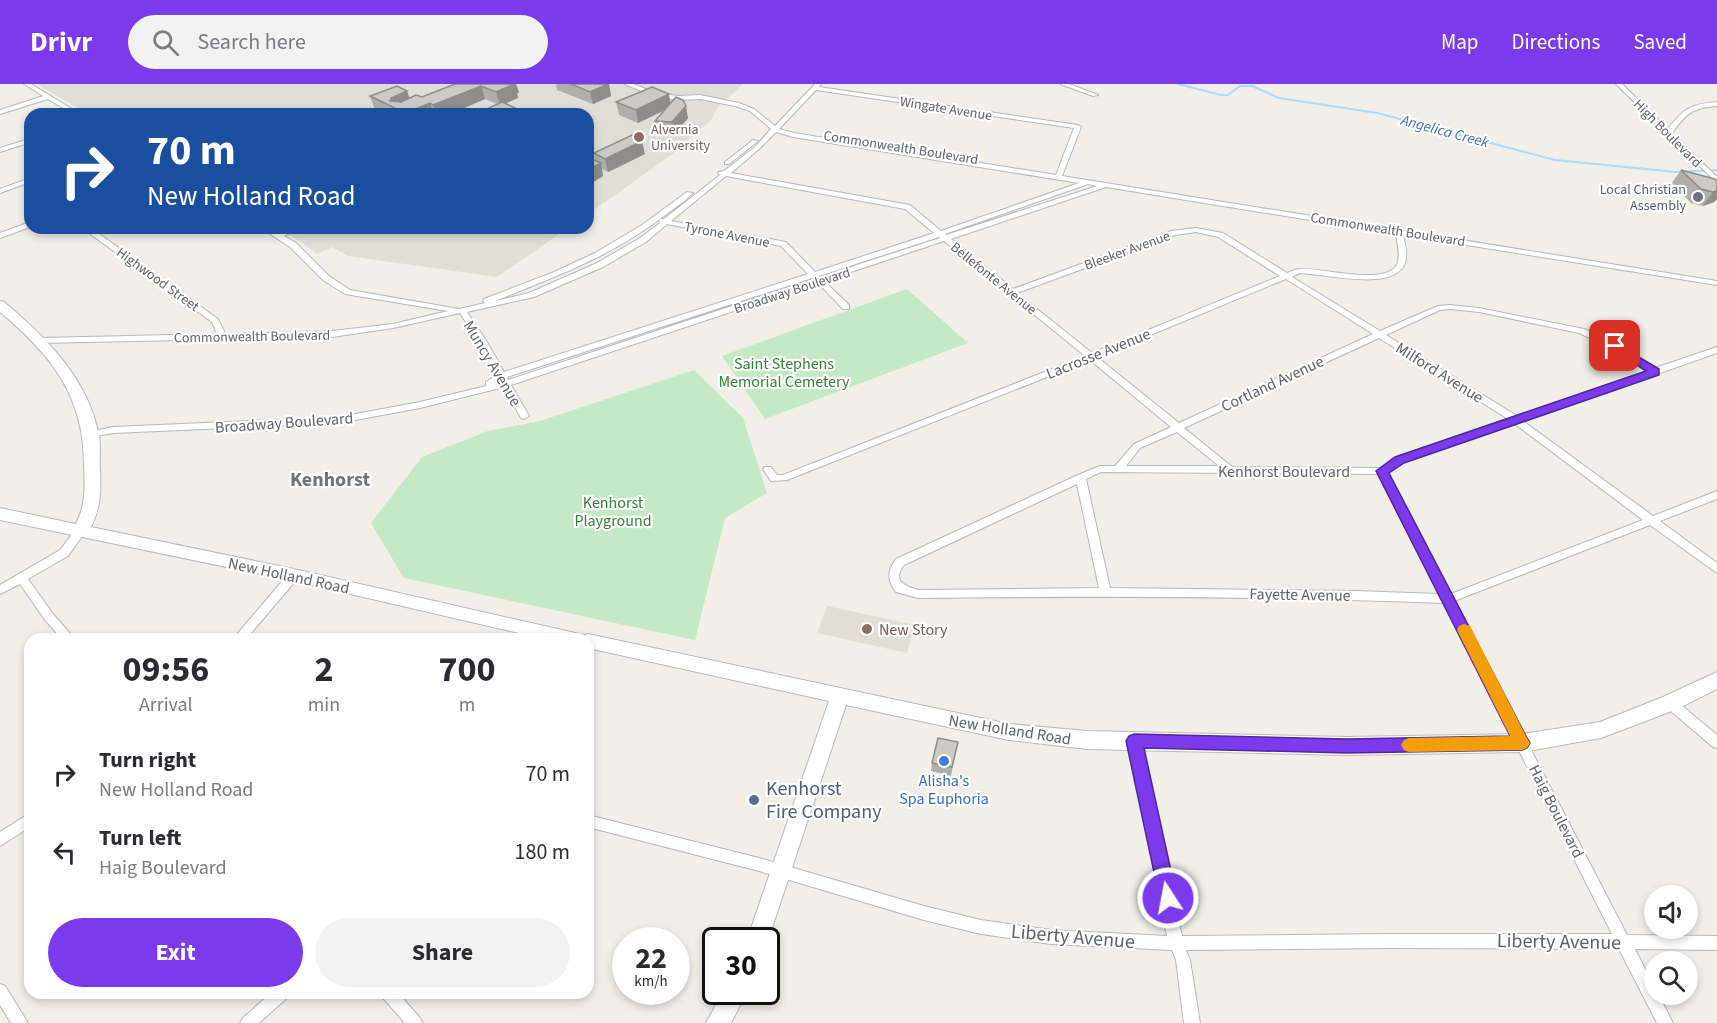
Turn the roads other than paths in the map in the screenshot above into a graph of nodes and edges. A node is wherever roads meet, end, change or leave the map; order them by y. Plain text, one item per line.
1 (27, 84) edge
2 (628, 84) edge
3 (1063, 84) edge
4 (1619, 84) edge
5 (817, 86) edge
6 (1095, 95) dead end
7 (48, 97) junction
8 (1717, 104) edge
9 (67, 108) edge
10 (0, 112) edge
11 (1647, 113) junction
12 (1680, 117) junction
13 (776, 130) junction
14 (1668, 133) junction
15 (24, 143) edge
16 (0, 150) edge
17 (722, 173) junction
18 (1059, 176) junction
19 (1715, 179) edge
20 (1091, 181) junction
21 (24, 182) edge
22 (1108, 184) junction
23 (0, 191) edge
24 (655, 219) junction
25 (665, 221) junction
26 (24, 226) edge
27 (1399, 231) junction
28 (94, 234) edge
29 (279, 234) edge
30 (276, 235) joint
31 (0, 236) edge
32 (943, 236) junction
33 (1243, 248) joint
34 (1285, 276) junction
35 (817, 278) junction
36 (1717, 283) edge
37 (1012, 292) junction
38 (0, 305) edge
39 (846, 307) dead end
40 (462, 311) junction
41 (1379, 334) junction
42 (219, 337) junction
43 (41, 341) junction
44 (1717, 350) edge
45 (1091, 357) junction
46 (1655, 372) junction
47 (503, 380) junction
48 (524, 416) dead end
49 (1516, 420) junction
50 (1177, 427) junction
51 (91, 434) junction
52 (768, 469) dead end
53 (1118, 469) junction
54 (1230, 470) junction
55 (1382, 471) junction
56 (1081, 477) junction
57 (1717, 495) edge
58 (0, 514) edge
59 (1653, 520) junction
60 (80, 532) junction
61 (1717, 569) edge
62 (294, 575) junction
63 (22, 578) junction
64 (0, 590) edge
65 (1105, 592) junction
66 (1449, 599) junction
67 (64, 633) edge
68 (244, 633) edge
69 (536, 633) edge
70 (594, 642) edge
71 (1717, 680) edge
72 (840, 695) junction
73 (1671, 703) junction
74 (1134, 741) junction
75 (1522, 743) junction
76 (1717, 743) edge
77 (24, 823) edge
78 (594, 823) edge
79 (0, 840) edge
80 (782, 870) junction
81 (762, 927) edge
82 (1624, 942) junction
83 (1176, 943) junction
84 (1717, 943) edge
85 (0, 991) edge
86 (275, 999) edge
87 (393, 999) edge
88 (728, 1005) edge
89 (20, 1023) edge
90 (248, 1023) edge
91 (415, 1023) edge
92 (718, 1023) edge
93 (1192, 1023) edge
94 (1665, 1023) edge

1 - 7 street
2 - 13 street
3 - 6 street
4 - 11 street, High Boulevard
5 - 13 street
5 - 18 street, Wingate Avenue
7 - 9 street
7 - 10 street
8 - 12 street
11 - 12 street
11 - 14 street, High Boulevard
12 - 14 street
13 - 17 street, Commonwealth Boulevard
13 - 18 street, Commonwealth Boulevard
14 - 19 street, High Boulevard
15 - 16 street
17 - 24 street, Commonwealth Boulevard
17 - 25 street, Commonwealth Boulevard
17 - 32 street, Bellefonte Avenue
18 - 20 street, Commonwealth Boulevard
20 - 22 street, Commonwealth Boulevard
20 - 32 street, Broadway Boulevard
21 - 23 street
22 - 27 street, Commonwealth Boulevard
22 - 32 street, Broadway Boulevard
24 - 25 street, Tyrone Avenue
24 - 40 street, Commonwealth Boulevard
25 - 35 street, Tyrone Avenue
25 - 40 street, Commonwealth Boulevard
26 - 31 street
27 - 34 street, Lacrosse Avenue
27 - 36 street, Commonwealth Boulevard
28 - 42 street, Highwood Street
29 - 30 street
30 - 40 street
32 - 35 street, Broadway Boulevard
32 - 37 street, Bellefonte Avenue
33 - 34 street, Milford Avenue
33 - 37 street, Bleeker Avenue
34 - 41 street, Milford Avenue
34 - 45 street, Lacrosse Avenue
35 - 39 street, Tyrone Avenue
35 - 47 street, Broadway Boulevard
37 - 45 street, Bellefonte Avenue
38 - 43 main road
40 - 42 street, Commonwealth Boulevard
40 - 47 street, Muncy Avenue
41 - 46 street, Cortland Avenue
41 - 49 street, Milford Avenue
41 - 50 street, Cortland Avenue
42 - 43 street, Commonwealth Boulevard
43 - 51 main road
44 - 46 street, Kenhorst Boulevard
45 - 50 street, Bellefonte Avenue
45 - 52 street, Lacrosse Avenue
46 - 49 street, Kenhorst Boulevard
47 - 48 street, Muncy Avenue
47 - 51 street, Broadway Boulevard
49 - 55 street, Kenhorst Boulevard
49 - 59 street, Milford Avenue
50 - 53 street, Cortland Avenue
50 - 54 street, Bellefonte Avenue
51 - 60 main road
53 - 54 street, Kenhorst Boulevard
53 - 56 street
54 - 55 street, Kenhorst Boulevard
55 - 66 street, Haig Boulevard
56 - 65 street
56 - 65 street, Fayette Avenue
57 - 59 street, Fayette Avenue
58 - 60 main road, New Holland Road
59 - 61 street, Milford Avenue
59 - 66 street, Fayette Avenue
60 - 62 main road, New Holland Road
60 - 63 street
62 - 68 street
62 - 69 main road, New Holland Road
63 - 64 street
63 - 67 street
65 - 66 street, Fayette Avenue
66 - 75 street, Haig Boulevard
70 - 72 main road, New Holland Road
71 - 73 main road, New Holland Road
72 - 74 main road, New Holland Road
72 - 80 main road
73 - 75 main road, New Holland Road
73 - 76 street
74 - 75 main road, New Holland Road
74 - 83 street
75 - 82 street, Haig Boulevard
77 - 79 street
78 - 80 street, Liberty Avenue
80 - 81 main road
80 - 83 street, Liberty Avenue
82 - 83 street, Liberty Avenue
82 - 84 street, Liberty Avenue
82 - 94 street, Haig Boulevard
83 - 93 street
85 - 89 street
86 - 90 street
87 - 91 street
88 - 92 main road

